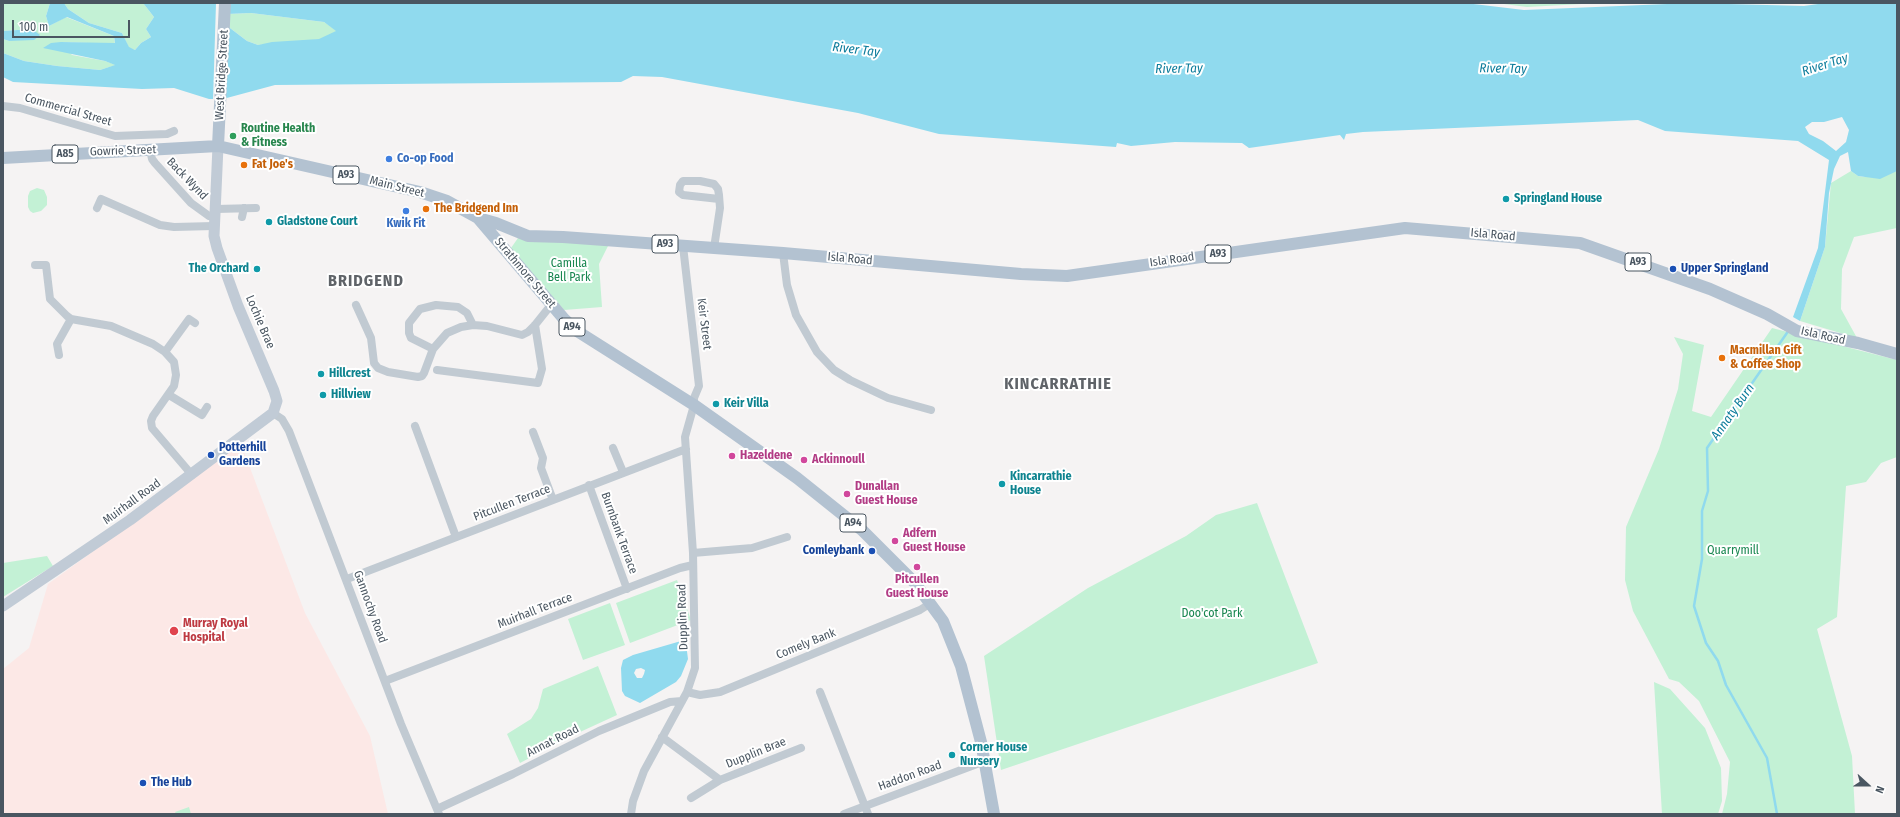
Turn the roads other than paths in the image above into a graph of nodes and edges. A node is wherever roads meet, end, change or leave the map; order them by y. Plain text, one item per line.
1 (225, 3) edge
2 (3, 106) edge
3 (174, 131) dead end
4 (218, 146) junction
5 (150, 150) junction
6 (3, 158) edge
7 (720, 199) junction
8 (97, 208) dead end
9 (244, 208) junction
10 (256, 208) dead end
11 (215, 217) junction
12 (242, 217) dead end
13 (478, 218) junction
14 (683, 246) junction
15 (714, 248) junction
16 (783, 253) junction
17 (35, 265) dead end
18 (356, 305) dead end
19 (551, 305) junction
20 (71, 319) junction
21 (195, 323) dead end
22 (473, 325) junction
23 (535, 326) junction
24 (433, 349) junction
25 (165, 352) junction
26 (1897, 354) edge
27 (58, 355) dead end
28 (437, 370) dead end
29 (169, 395) junction
30 (694, 405) junction
31 (207, 408) dead end
32 (931, 410) dead end
33 (273, 413) junction
34 (415, 426) dead end
35 (533, 432) dead end
36 (613, 448) dead end
37 (686, 449) junction
38 (623, 472) junction
39 (192, 475) junction
40 (589, 485) junction
41 (553, 500) junction
42 (456, 537) junction
43 (787, 538) dead end
44 (693, 554) junction
45 (693, 565) junction
46 (348, 579) junction
47 (627, 589) junction
48 (931, 604) junction
49 (3, 606) edge
50 (385, 682) junction
51 (687, 692) junction
52 (820, 692) dead end
53 (682, 701) junction
54 (662, 737) junction
55 (801, 748) dead end
56 (985, 761) junction
57 (720, 780) junction
58 (691, 798) dead end
59 (865, 805) junction
60 (438, 811) edge
61 (631, 814) edge
62 (844, 814) edge
63 (868, 814) edge
64 (994, 814) edge

1 - 4 main road, West Bridge Street
2 - 3 street, Commercial Street
4 - 5 main road, Gowrie Street / A85
4 - 11 street, Lochie Brae
4 - 13 main road, Main Street / A93
5 - 6 main road, Gowrie Street / A85
5 - 11 street, Back Wynd
7 - 7 street
7 - 15 street
8 - 11 street
9 - 10 street
9 - 11 street
9 - 12 street
11 - 33 street, Lochie Brae
13 - 14 main road, Isla Road / A93
13 - 19 main road, Strathmore Street / A94
14 - 15 main road, Isla Road / A93
14 - 30 street, Keir Street
15 - 16 main road, Isla Road / A93
16 - 26 main road, Isla Road / A93
16 - 32 street
17 - 20 street
18 - 24 street
19 - 23 street
19 - 30 main road, Strathmore Street / A94
20 - 25 street
20 - 27 street
21 - 25 street
22 - 23 street
22 - 24 street
22 - 24 street
23 - 28 street
25 - 29 street
29 - 31 street
29 - 39 street
30 - 37 street, Dupplin Road
30 - 48 main road, A94
33 - 39 street, Muirhall Road
33 - 46 street, Gannochy Road
34 - 42 street
35 - 41 street
36 - 38 street
37 - 38 street, Pitcullen Terrace
37 - 44 street, Dupplin Road
38 - 40 street, Pitcullen Terrace
39 - 49 street, Muirhall Road
40 - 41 street, Pitcullen Terrace
40 - 47 street, Burnbank Terrace
41 - 42 street, Pitcullen Terrace
42 - 46 street, Pitcullen Terrace
43 - 44 street
44 - 45 street, Dupplin Road
45 - 47 street, Muirhall Terrace
45 - 51 street, Dupplin Road
46 - 50 street, Gannochy Road
47 - 50 street, Muirhall Terrace
48 - 51 street, Comely Bank
48 - 56 main road, A94
50 - 60 street, Gannochy Road
51 - 53 street, Dupplin Road
52 - 59 street
53 - 54 street, Dupplin Road
53 - 60 street, Annat Road
54 - 57 street, Dupplin Brae
54 - 61 street, Dupplin Road
55 - 57 street, Dupplin Brae
56 - 59 street, Haddon Road
56 - 64 main road, A94
57 - 58 street, Dupplin Brae
59 - 62 street, Haddon Road
59 - 63 street

